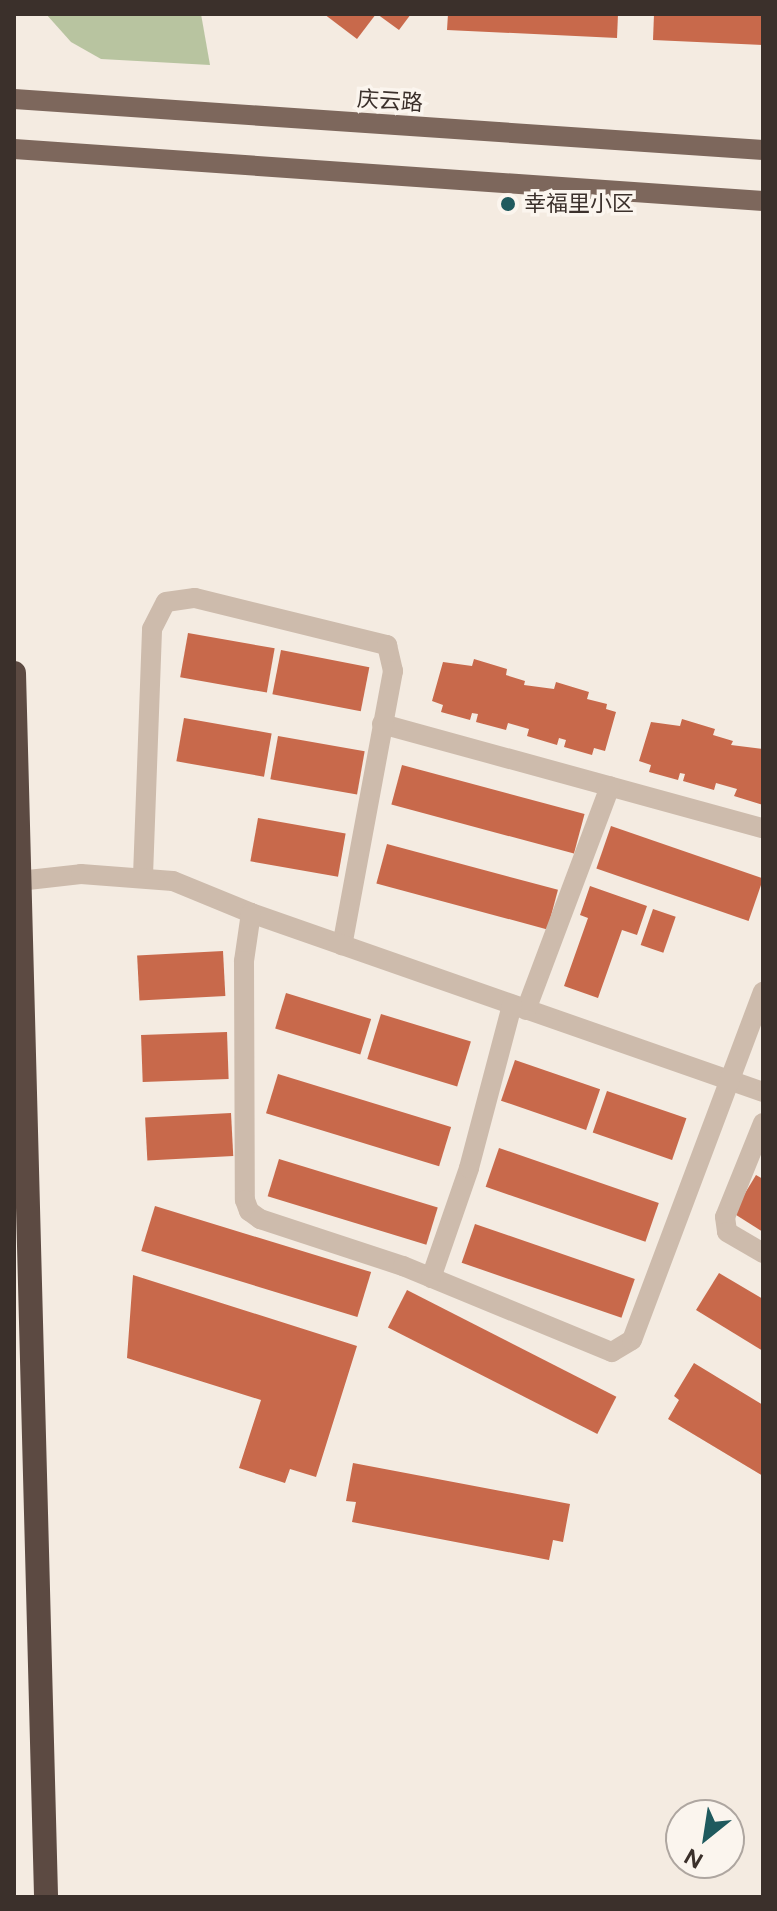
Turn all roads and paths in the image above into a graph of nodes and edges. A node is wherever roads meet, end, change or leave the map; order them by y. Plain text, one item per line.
1 (14, 99) edge
2 (14, 149) edge
3 (763, 150) edge
4 (763, 201) edge
5 (14, 673) edge
6 (382, 724) junction
7 (610, 786) junction
8 (763, 828) edge
9 (143, 876) junction
10 (19, 881) junction
11 (251, 913) junction
12 (342, 945) junction
13 (763, 992) edge
14 (519, 1007) junction
15 (731, 1081) junction
16 (763, 1092) edge
17 (763, 1123) edge
18 (763, 1253) edge
19 (431, 1278) junction
20 (46, 1897) edge

1 - 3 main road, 庆云路
2 - 4 main road
5 - 10 highway
6 - 7 lane
6 - 9 lane
6 - 12 lane
7 - 8 lane
7 - 14 lane
9 - 10 lane
9 - 11 lane
10 - 20 highway
11 - 12 lane
11 - 19 lane
12 - 14 lane
13 - 15 lane
14 - 15 lane
14 - 19 lane
15 - 16 lane
15 - 19 lane
17 - 18 lane

